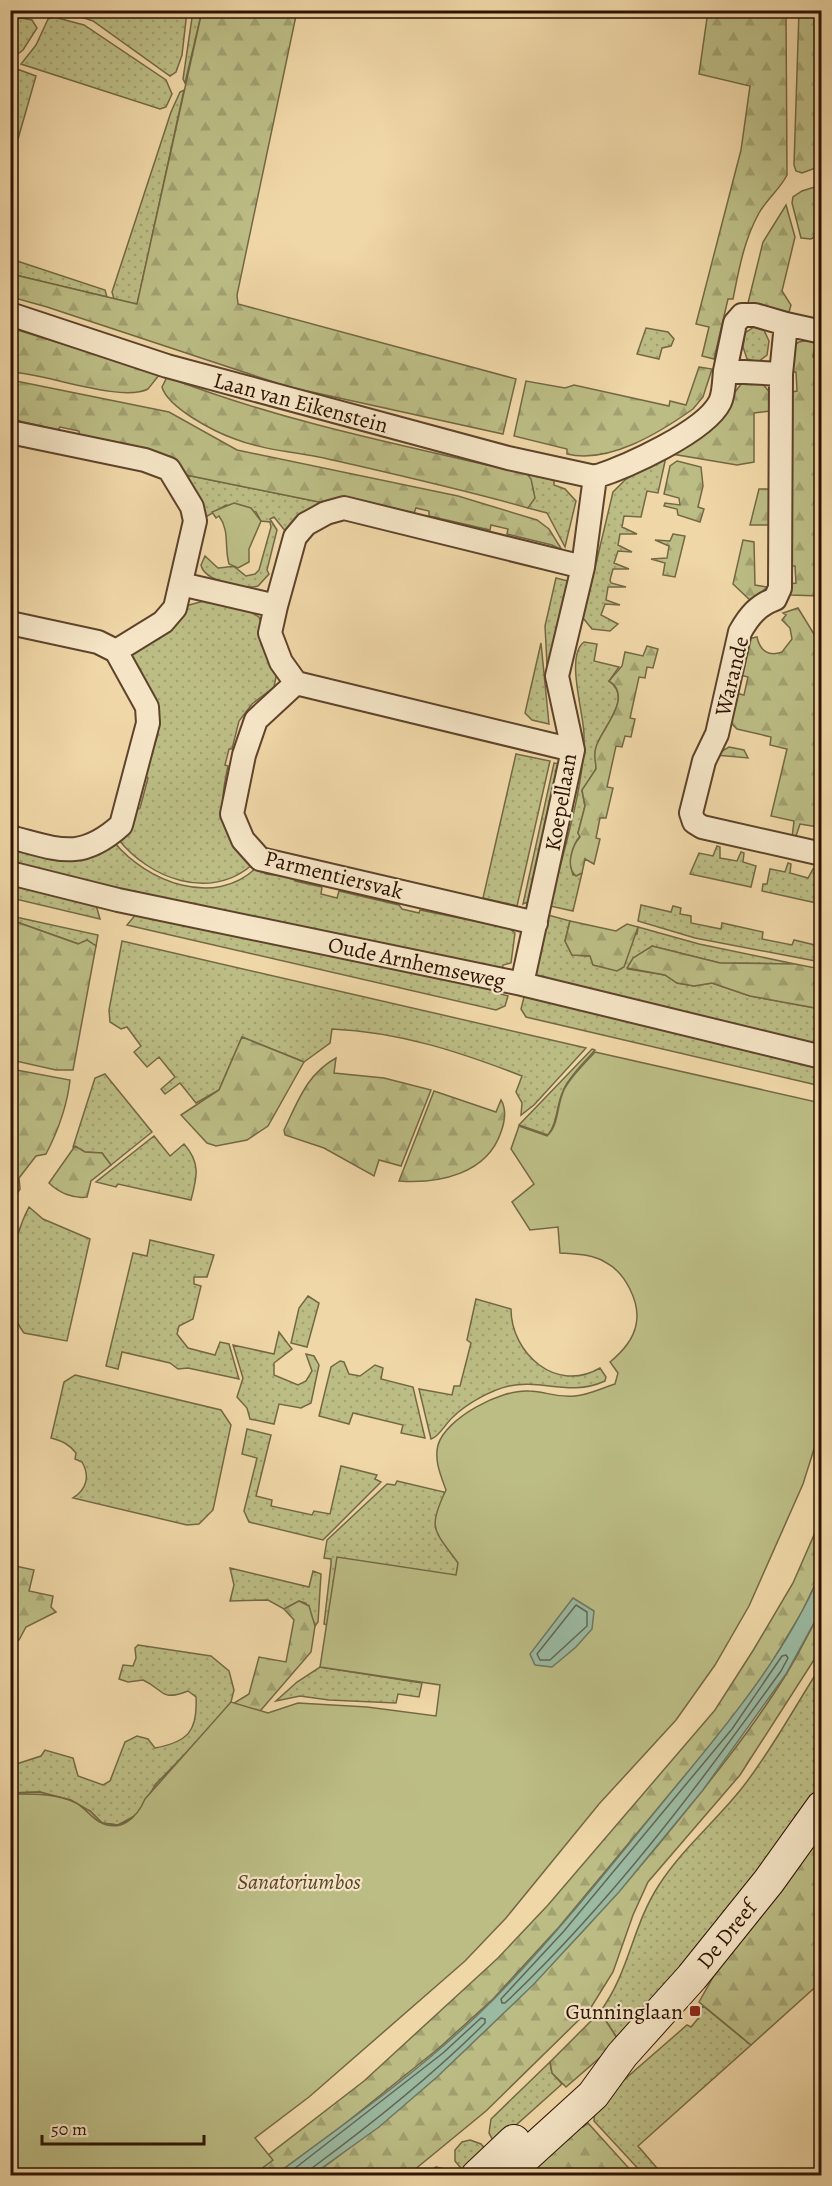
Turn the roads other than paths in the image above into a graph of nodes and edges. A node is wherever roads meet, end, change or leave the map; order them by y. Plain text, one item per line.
1 (10, 314) edge
2 (786, 324) junction
3 (822, 332) edge
4 (725, 371) junction
5 (781, 374) junction
6 (10, 432) edge
7 (595, 477) junction
8 (583, 567) junction
9 (181, 584) junction
10 (276, 606) junction
11 (10, 623) edge
12 (116, 651) junction
13 (297, 683) junction
14 (573, 750) junction
15 (10, 837) edge
16 (822, 854) edge
17 (10, 873) edge
18 (536, 923) junction
19 (522, 984) junction
20 (822, 1057) edge
21 (822, 1808) edge
22 (488, 2174) edge

1 - 7 street, Laan van Eikenstein
2 - 3 street
2 - 4 street
2 - 5 street, Warande
4 - 5 street
4 - 7 street
5 - 16 street, Warande
6 - 9 street
7 - 8 street, Koepellaan
8 - 10 street
8 - 14 street, Koepellaan
9 - 10 street
9 - 12 street
10 - 13 street
11 - 12 street
12 - 15 street
13 - 14 street
13 - 18 street, Parmentiersvak
14 - 18 street, Koepellaan
17 - 19 street, Oude Arnhemseweg
18 - 19 street, Koepellaan
19 - 20 street, Oude Arnhemseweg
21 - 22 main road, De Dreef

